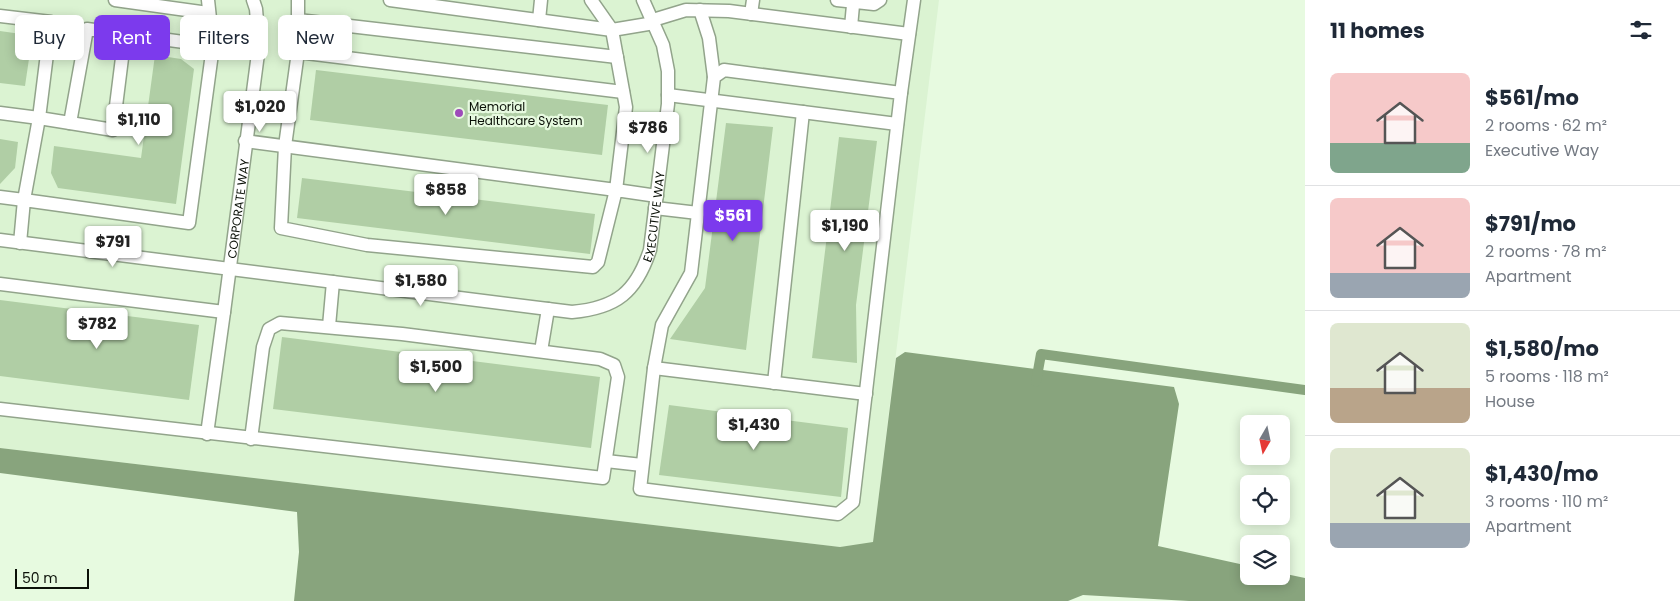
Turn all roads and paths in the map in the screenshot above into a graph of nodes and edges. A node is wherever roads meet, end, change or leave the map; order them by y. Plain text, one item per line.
1 (115, 0) edge
2 (208, 0) edge
3 (253, 0) edge
4 (298, 0) edge
5 (390, 0) edge
6 (541, 0) edge
7 (591, 0) edge
8 (643, 0) edge
9 (752, 0) edge
10 (837, 0) edge
11 (880, 0) edge
12 (914, 0) edge
13 (132, 1) edge
14 (856, 2) junction
15 (700, 10) junction
16 (208, 13) joint
17 (751, 14) junction
18 (256, 15) edge
19 (298, 15) edge
20 (0, 16) edge
21 (538, 20) junction
22 (654, 22) junction
23 (352, 26) edge
24 (851, 27) junction
25 (94, 30) edge
26 (612, 30) junction
27 (909, 34) junction
28 (617, 57) junction
29 (352, 59) edge
30 (122, 60) edge
31 (211, 60) edge
32 (257, 60) edge
33 (297, 60) edge
34 (714, 77) junction
35 (623, 92) junction
36 (901, 93) junction
37 (668, 94) junction
38 (711, 100) junction
39 (803, 112) junction
40 (0, 113) edge
41 (39, 118) junction
42 (70, 123) junction
43 (897, 124) junction
44 (245, 141) junction
45 (285, 146) junction
46 (616, 190) junction
47 (0, 197) edge
48 (24, 200) junction
49 (656, 202) junction
50 (698, 213) junction
51 (0, 240) edge
52 (20, 243) junction
53 (229, 269) junction
54 (333, 282) junction
55 (0, 284) edge
56 (548, 309) junction
57 (224, 312) junction
58 (329, 326) junction
59 (540, 351) junction
60 (654, 368) junction
61 (774, 383) junction
62 (866, 394) junction
63 (0, 409) edge
64 (207, 434) junction
65 (251, 439) junction
66 (606, 461) junction
67 (642, 465) junction

1 - 13 street
2 - 16 street
3 - 18 street, CORPORATE WAY
4 - 19 street
5 - 21 street
6 - 21 street
7 - 26 street
8 - 22 street, EXECUTIVE WAY
9 - 17 street
10 - 14 street
11 - 14 street
12 - 27 street
13 - 16 street
14 - 24 street
15 - 17 street
15 - 22 street
15 - 34 street
17 - 24 street
20 - 41 street
21 - 26 street
22 - 26 street
22 - 37 street, EXECUTIVE WAY
23 - 28 street
24 - 27 street
25 - 42 street
26 - 28 street
27 - 36 street
28 - 35 street
29 - 35 street
30 - 42 street
31 - 48 street
32 - 44 street, CORPORATE WAY
33 - 45 street
34 - 36 street
34 - 38 street
35 - 46 street
36 - 43 street
37 - 38 street
37 - 49 street, EXECUTIVE WAY
38 - 39 street
38 - 50 street
39 - 43 street
39 - 61 street
40 - 41 street
41 - 42 street
41 - 48 street
43 - 62 street
44 - 45 street
44 - 53 street, CORPORATE WAY
45 - 46 street
45 - 46 street
46 - 49 street
47 - 48 street
48 - 52 street
49 - 50 street
49 - 56 street, EXECUTIVE WAY
50 - 60 street
51 - 52 street
52 - 53 street
53 - 54 street
53 - 57 street, CORPORATE WAY
54 - 56 street
54 - 58 street
55 - 57 street
56 - 59 street
57 - 64 street, CORPORATE WAY
58 - 59 street
58 - 65 street
59 - 66 street
60 - 61 street
60 - 67 street
61 - 62 street
62 - 67 street
63 - 64 street
64 - 65 street
65 - 66 street
66 - 67 street

